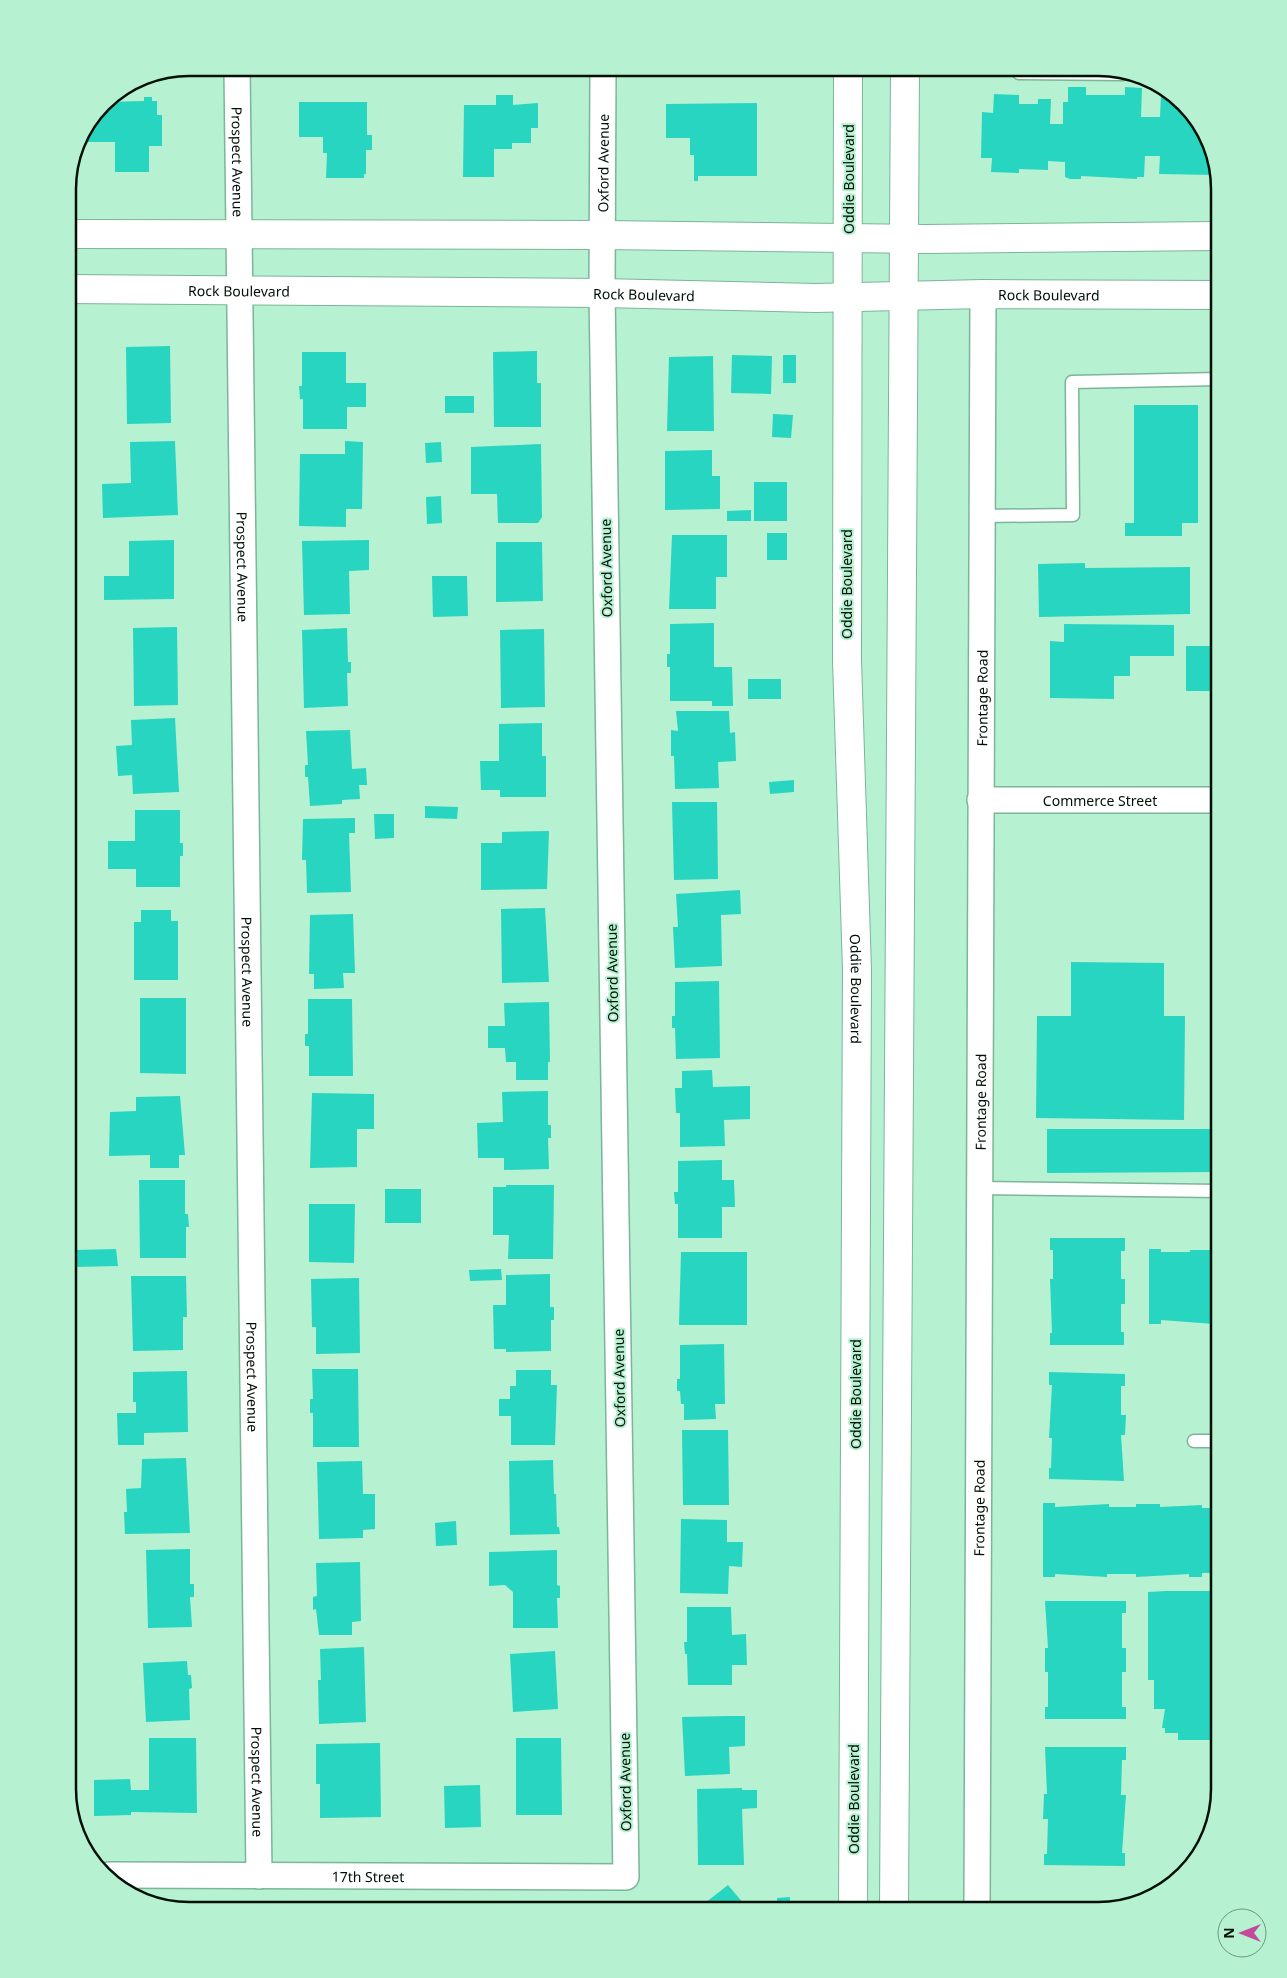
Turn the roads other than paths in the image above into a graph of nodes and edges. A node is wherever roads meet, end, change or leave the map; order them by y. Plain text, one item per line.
1 (237, 76) edge
2 (603, 76) edge
3 (848, 76) edge
4 (905, 76) edge
5 (76, 234) edge
6 (238, 235) junction
7 (602, 235) junction
8 (1211, 236) edge
9 (848, 239) junction
10 (904, 239) junction
11 (76, 288) edge
12 (238, 289) junction
13 (602, 293) junction
14 (983, 294) junction
15 (902, 296) junction
16 (1211, 296) edge
17 (848, 297) junction
18 (1211, 379) edge
19 (982, 516) junction
20 (980, 800) junction
21 (1211, 800) edge
22 (979, 1188) junction
23 (1211, 1191) edge
24 (1194, 1441) dead end
25 (1211, 1441) edge
26 (116, 1875) edge
27 (259, 1876) junction
28 (626, 1878) joint
29 (853, 1902) edge
30 (894, 1902) edge
31 (976, 1902) edge

1 - 6 street, Prospect Avenue
2 - 7 street, Oxford Avenue
3 - 9 main road, Oddie Boulevard
4 - 10 main road
5 - 6 main road
6 - 7 main road
6 - 12 street, Prospect Avenue
7 - 9 main road
7 - 13 street, Oxford Avenue
8 - 10 main road
9 - 10 main road
9 - 17 main road, Oddie Boulevard
10 - 15 main road
11 - 12 main road, Rock Boulevard
12 - 13 main road, Rock Boulevard
12 - 27 street, Prospect Avenue
13 - 17 main road, Rock Boulevard
13 - 28 street, Oxford Avenue
14 - 15 main road, Rock Boulevard
14 - 16 main road, Rock Boulevard
14 - 19 street, Frontage Road
15 - 17 main road, Rock Boulevard
15 - 30 main road
17 - 29 main road, Oddie Boulevard
18 - 19 lane
19 - 20 street, Frontage Road
20 - 21 street, Commerce Street
20 - 22 street, Frontage Road
22 - 23 lane
22 - 31 street, Frontage Road
24 - 25 lane
26 - 27 street, 17th Street
27 - 28 street, 17th Street

